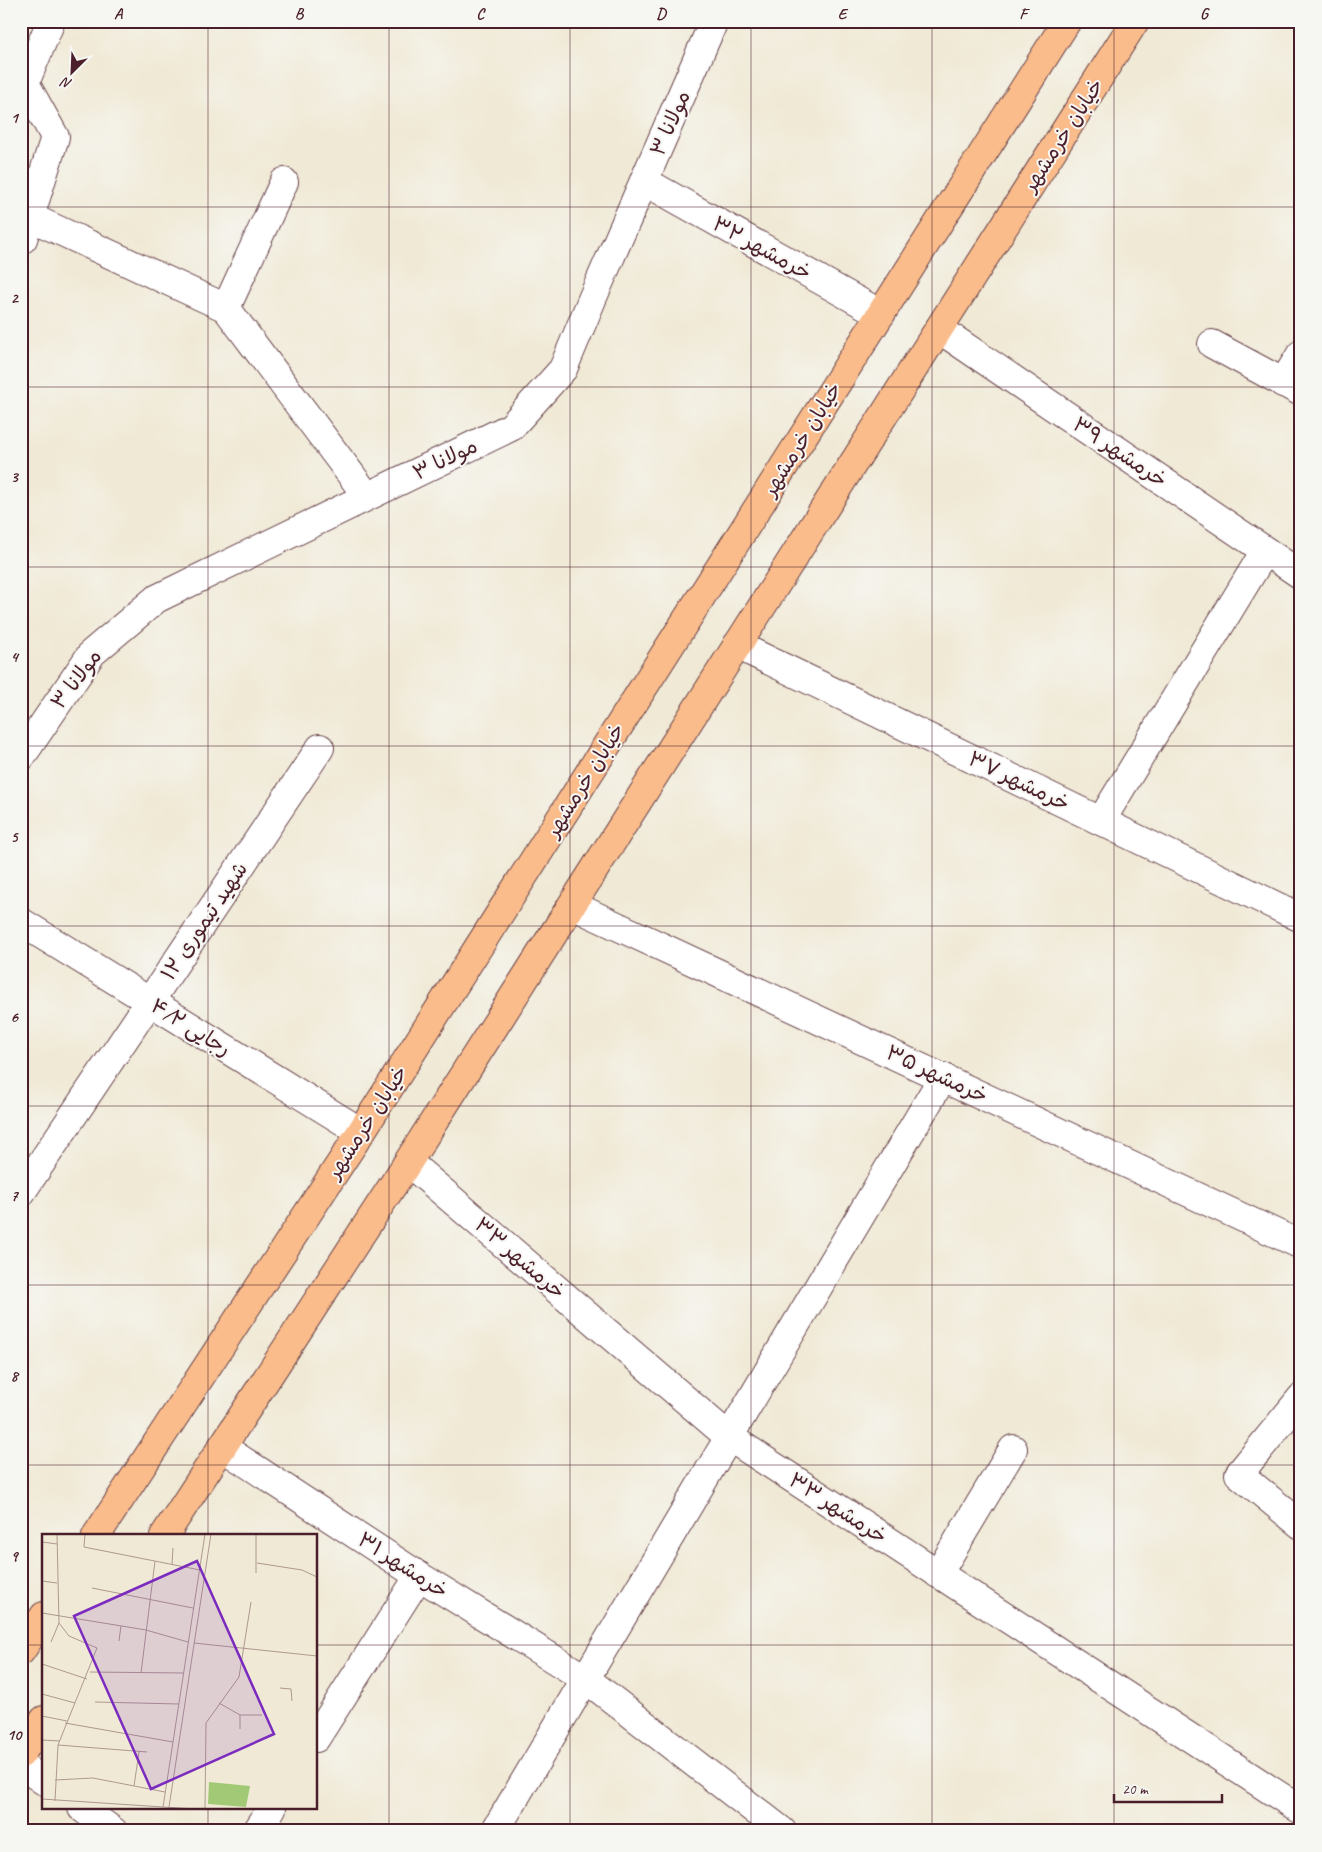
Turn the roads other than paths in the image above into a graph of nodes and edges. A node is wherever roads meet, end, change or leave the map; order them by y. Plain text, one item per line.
1 (51, 21) edge
2 (714, 21) edge
3 (1067, 21) edge
4 (1135, 21) edge
5 (644, 181) junction
6 (284, 182) dead end
7 (26, 228) edge
8 (226, 308) junction
9 (881, 314) junction
10 (939, 329) junction
11 (1212, 344) dead end
12 (1301, 354) edge
13 (1292, 388) edge
14 (367, 496) junction
15 (1265, 551) junction
16 (1301, 575) edge
17 (737, 645) junction
18 (320, 748) dead end
19 (21, 757) edge
20 (1101, 820) junction
21 (572, 905) junction
22 (1301, 918) edge
23 (21, 922) edge
24 (150, 1001) junction
25 (943, 1077) junction
26 (361, 1132) junction
27 (408, 1162) junction
28 (21, 1193) edge
29 (1301, 1245) edge
30 (1301, 1398) edge
31 (729, 1437) junction
32 (222, 1447) junction
33 (1014, 1449) dead end
34 (1301, 1525) edge
35 (97, 1534) edge
36 (165, 1534) edge
37 (938, 1574) junction
38 (418, 1576) junction
39 (42, 1619) edge
40 (21, 1650) edge
41 (586, 1679) junction
42 (42, 1723) edge
43 (318, 1735) edge
44 (21, 1754) edge
45 (21, 1765) edge
46 (42, 1780) edge
47 (85, 1810) edge
48 (271, 1810) edge
49 (1301, 1810) edge
50 (113, 1831) edge
51 (257, 1831) edge
52 (495, 1831) edge
53 (782, 1831) edge

1 - 7 street
2 - 5 street, مولانا ۳
3 - 9 main road, خیابان خرمشهر
4 - 10 main road, خیابان خرمشهر
5 - 9 street, خرمشهر ۳۲
5 - 14 street, مولانا ۳
6 - 8 street
7 - 8 street
8 - 14 street
9 - 26 main road, خیابان خرمشهر
10 - 15 street, خرمشهر ۳۹
10 - 17 main road, خیابان خرمشهر
11 - 13 street
12 - 13 street
14 - 19 street, مولانا ۳
15 - 16 street, خرمشهر ۳۹
15 - 20 street
17 - 20 street, خرمشهر ۳۷
17 - 21 main road, خیابان خرمشهر
18 - 24 street, شهید تیموری ۱۲
20 - 22 street, خرمشهر ۳۷
21 - 25 street, خرمشهر ۳۵
21 - 27 main road, خیابان خرمشهر
23 - 24 street, رجایی ۴/۲
24 - 26 street, رجایی ۴/۲
24 - 28 street, شهید تیموری ۱۲
25 - 29 street, خرمشهر ۳۵
25 - 31 street
26 - 35 main road, خیابان خرمشهر
27 - 31 street, خرمشهر ۳۳
27 - 32 main road, خیابان خرمشهر
30 - 34 street
31 - 37 street, خرمشهر ۳۳
31 - 41 street
32 - 36 main road, خیابان خرمشهر
32 - 38 street, خرمشهر ۳۱
33 - 37 street
37 - 49 street, خرمشهر ۳۳
38 - 41 street, خرمشهر ۳۱
38 - 43 street
39 - 40 main road
41 - 52 street
41 - 53 street, خرمشهر ۳۱
42 - 44 main road
45 - 46 street
47 - 50 street
48 - 51 street

